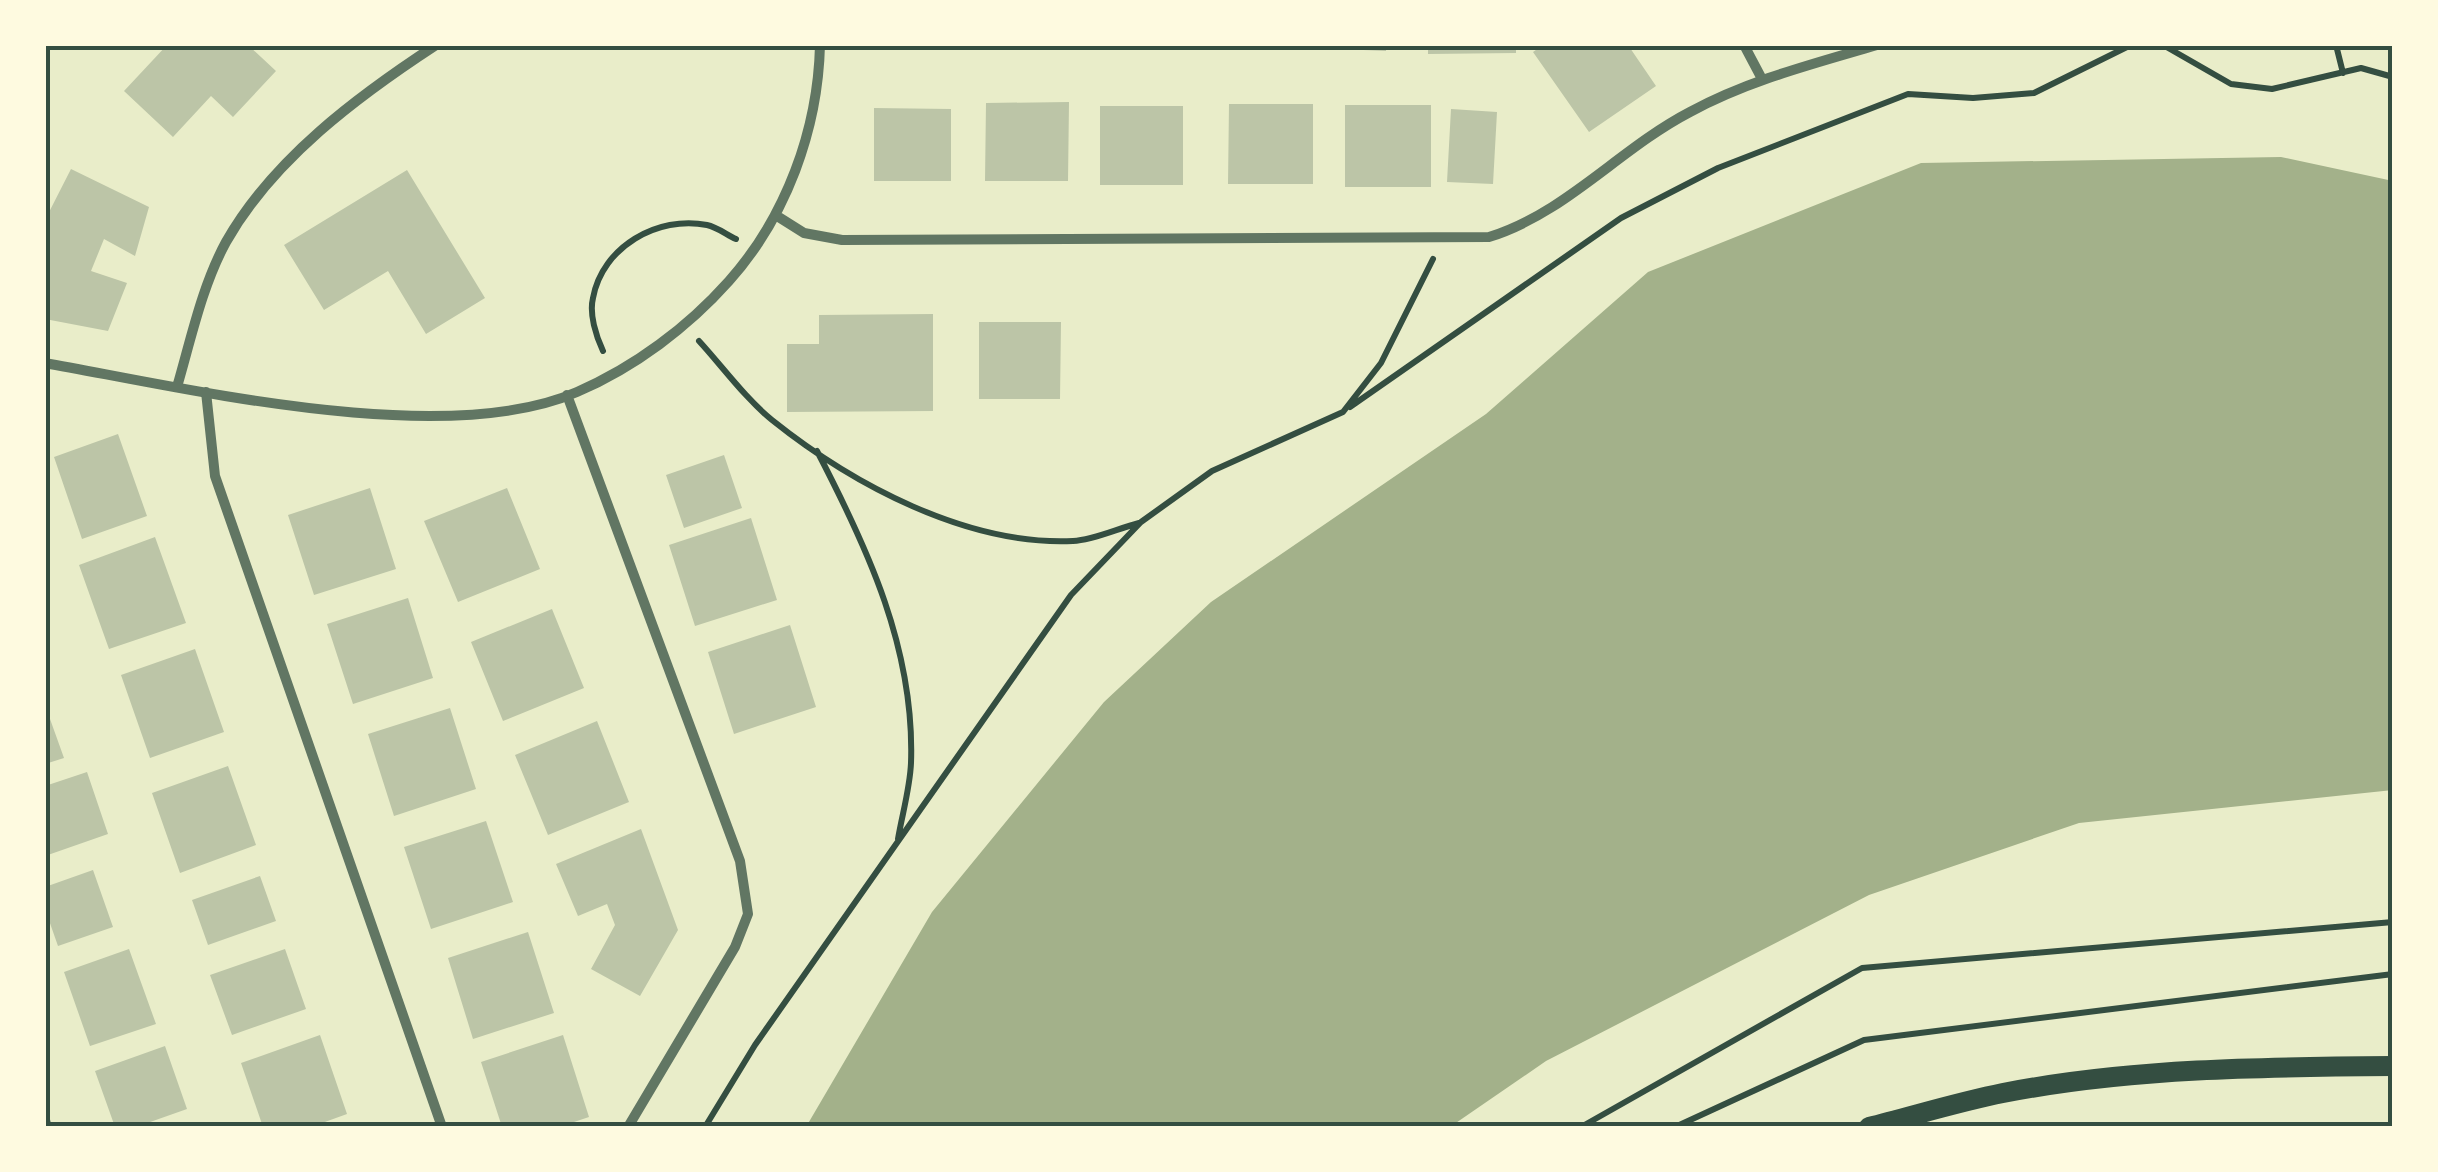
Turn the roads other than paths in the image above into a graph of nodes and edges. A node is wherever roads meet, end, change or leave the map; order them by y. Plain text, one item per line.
1 (436, 45) edge
2 (820, 45) edge
3 (1744, 45) edge
4 (1878, 45) edge
5 (1762, 79) junction
6 (776, 216) junction
7 (45, 362) edge
8 (177, 387) junction
9 (206, 392) junction
10 (567, 396) junction
11 (2393, 1066) edge
12 (442, 1127) edge
13 (628, 1127) edge
14 (1869, 1127) edge

1 - 8 street
2 - 6 street
3 - 5 street
4 - 5 street
5 - 6 street
6 - 10 street
7 - 8 street
8 - 9 street
9 - 10 street
9 - 12 street
10 - 13 street
11 - 14 main road

